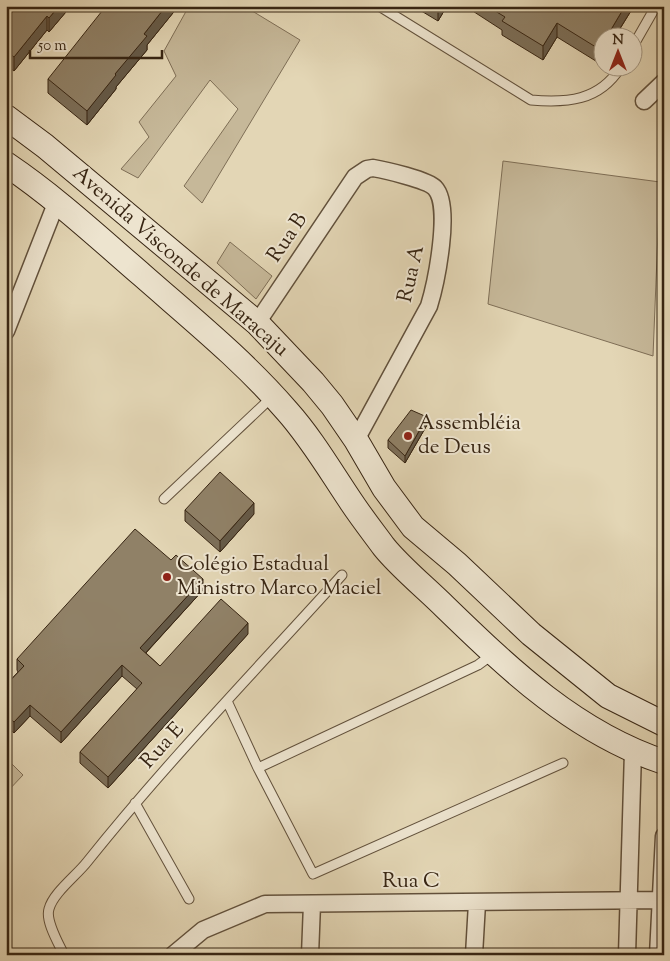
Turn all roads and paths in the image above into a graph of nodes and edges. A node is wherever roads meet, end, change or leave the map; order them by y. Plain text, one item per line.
1 (656, 6) edge
2 (381, 7) edge
3 (642, 30) edge
4 (613, 78) edge
5 (664, 82) edge
6 (644, 101) dead end
7 (6, 117) edge
8 (6, 164) edge
9 (355, 177) joint
10 (57, 201) junction
11 (257, 323) junction
12 (6, 331) edge
13 (273, 396) junction
14 (356, 440) junction
15 (384, 488) junction
16 (164, 499) dead end
17 (353, 505) junction
18 (413, 526) junction
19 (386, 549) junction
20 (342, 575) dead end
21 (493, 654) junction
22 (227, 701) junction
23 (664, 724) edge
24 (633, 751) junction
25 (664, 762) edge
26 (563, 763) dead end
27 (258, 768) junction
28 (135, 802) junction
29 (664, 836) edge
30 (189, 899) dead end
31 (628, 899) junction
32 (662, 900) edge
33 (477, 903) junction
34 (312, 904) junction
35 (64, 955) edge
36 (173, 955) edge
37 (310, 955) edge
38 (474, 955) edge
39 (626, 955) edge
40 (658, 955) edge

1 - 3 lane
2 - 4 lane
5 - 6 street
7 - 11 main road, Avenida Visconde de Maracaju
8 - 10 main road, Avenida Visconde de Maracaju
9 - 11 street, Rua B
9 - 14 street, Rua A
10 - 12 street
10 - 13 main road, Avenida Visconde de Maracaju
11 - 14 main road, Avenida Visconde de Maracaju
13 - 16 lane
13 - 17 main road, Avenida Visconde de Maracaju
14 - 15 main road, Avenida Visconde de Maracaju
15 - 17 main road
15 - 18 main road, Avenida Visconde de Maracaju
17 - 19 main road, Avenida Visconde de Maracaju
18 - 19 main road
18 - 23 main road, Avenida Visconde de Maracaju
19 - 21 main road, Avenida Visconde de Maracaju
20 - 22 lane, Rua E
21 - 24 main road, Avenida Visconde de Maracaju
21 - 27 lane
22 - 27 lane
22 - 28 lane, Rua E
24 - 25 main road, Avenida Visconde de Maracaju
24 - 31 street
26 - 27 lane, Rua C
28 - 30 lane
28 - 35 lane, Rua E
29 - 32 street
31 - 32 street, Rua C
31 - 33 street, Rua C
31 - 39 street
32 - 40 street
33 - 34 street, Rua C
33 - 38 street
34 - 36 street, Rua C
34 - 37 street

